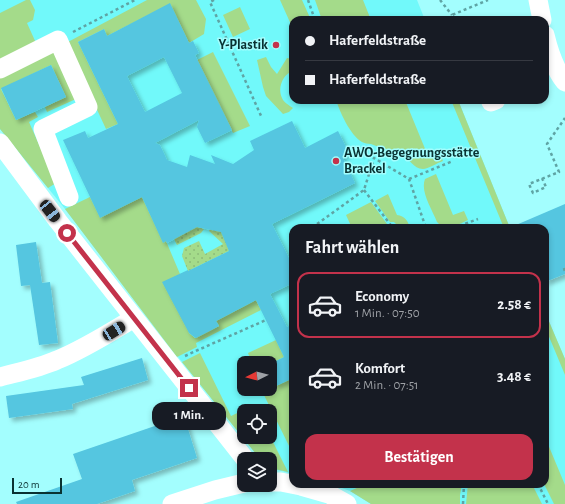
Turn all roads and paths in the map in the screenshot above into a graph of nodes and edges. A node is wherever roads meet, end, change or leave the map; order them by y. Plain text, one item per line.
1 (135, 0) edge
2 (214, 0) edge
3 (308, 0) edge
4 (440, 0) edge
5 (488, 0) edge
6 (538, 0) edge
7 (210, 1) edge
8 (452, 15) joint
9 (314, 16) edge
10 (541, 16) edge
11 (58, 40) junction
12 (549, 52) edge
13 (0, 69) edge
14 (556, 78) edge
15 (262, 118) dead end
16 (565, 118) edge
17 (0, 143) edge
18 (453, 161) dead end
19 (542, 178) junction
20 (409, 179) junction
21 (364, 190) junction
22 (69, 197) dead end
23 (478, 219) dead end
24 (317, 224) edge
25 (389, 224) edge
26 (425, 224) edge
27 (465, 224) edge
28 (564, 268) edge
29 (565, 273) edge
30 (134, 318) junction
31 (266, 320) dead end
32 (170, 364) junction
33 (0, 377) edge
34 (239, 452) edge
35 (277, 482) edge
36 (289, 484) edge
37 (237, 485) edge
38 (308, 488) edge
39 (464, 488) edge
40 (540, 488) edge
41 (172, 504) edge
42 (347, 504) edge
43 (463, 504) edge
44 (548, 504) edge

1 - 11 path
2 - 7 path
3 - 9 path
4 - 8 path
5 - 8 path
6 - 10 street
7 - 15 path
11 - 13 street
11 - 22 street
12 - 14 street
16 - 19 path
17 - 30 street
18 - 20 path
19 - 19 path
20 - 21 path
20 - 26 path
21 - 24 path
21 - 25 path
23 - 27 path
28 - 29 path
30 - 32 street
30 - 33 street
31 - 32 path
32 - 34 street
35 - 36 street
37 - 41 street
38 - 42 street
39 - 43 path
40 - 44 path

